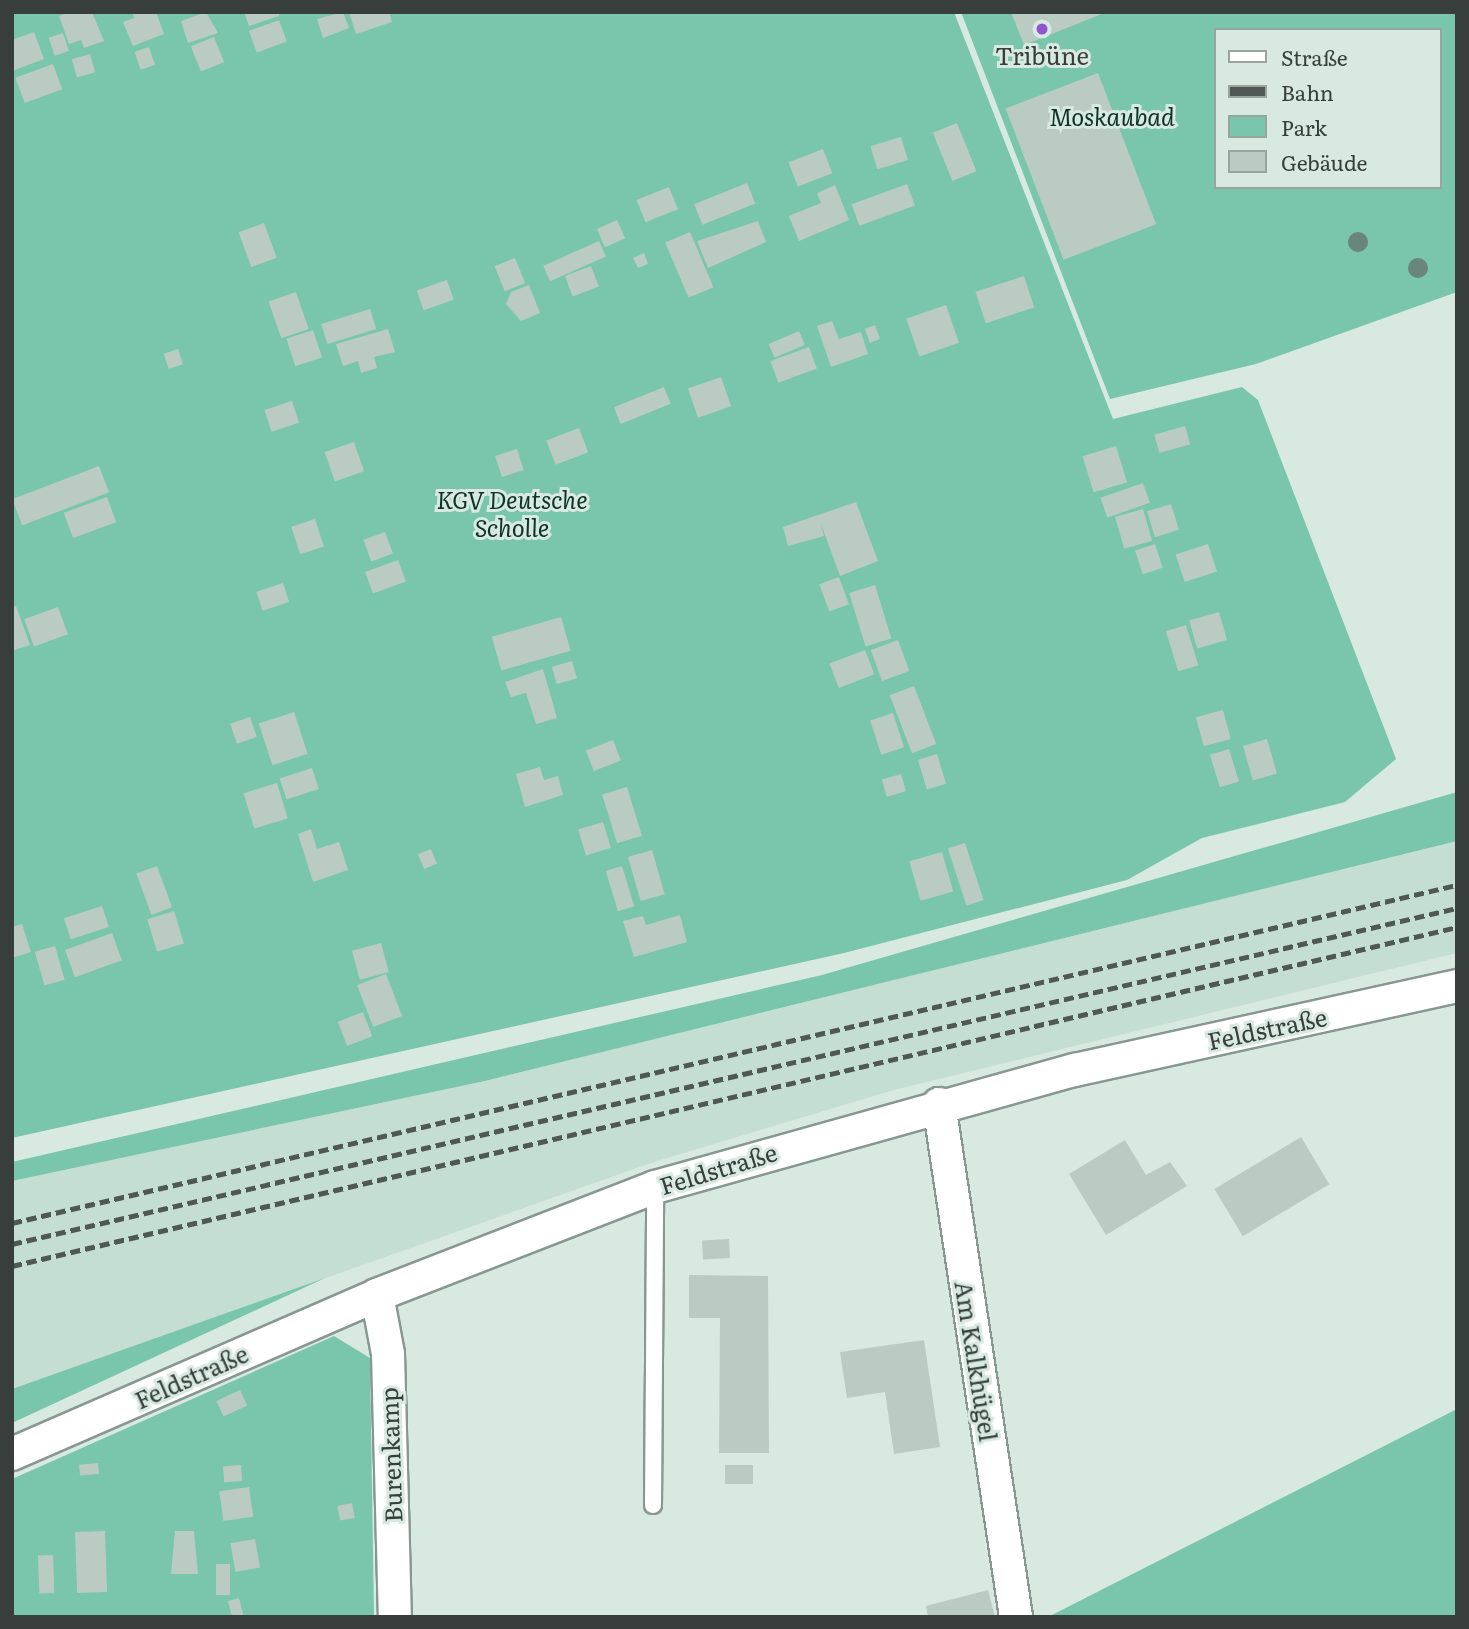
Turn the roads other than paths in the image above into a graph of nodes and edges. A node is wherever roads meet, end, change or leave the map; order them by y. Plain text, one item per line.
1 (1457, 986) edge
2 (939, 1104) junction
3 (655, 1186) junction
4 (377, 1295) junction
5 (12, 1454) edge
6 (653, 1505) dead end
7 (394, 1617) edge
8 (1016, 1617) edge

1 - 2 street, Feldstraße
2 - 3 street, Feldstraße
2 - 8 street, Am Kalkhügel
3 - 4 street, Feldstraße
3 - 6 lane
4 - 5 street, Feldstraße
4 - 7 street, Burenkamp

